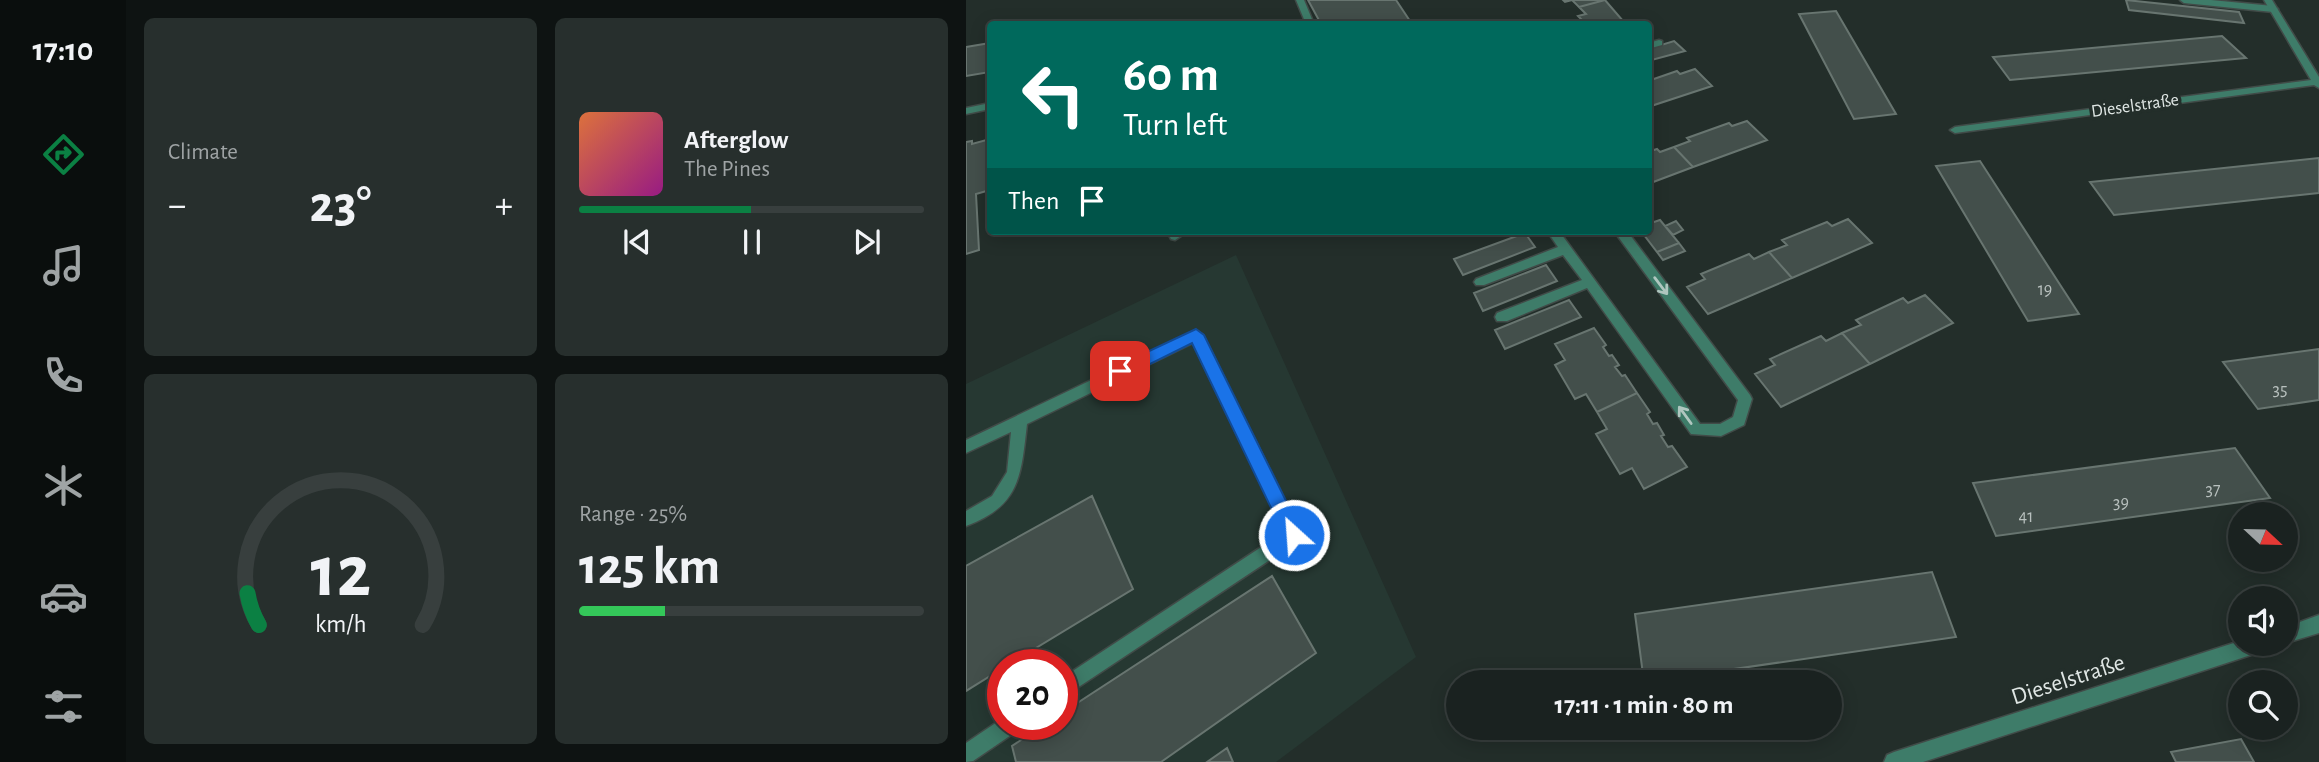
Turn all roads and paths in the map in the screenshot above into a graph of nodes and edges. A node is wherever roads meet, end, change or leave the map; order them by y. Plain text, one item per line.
1 (1300, 0) edge
2 (2184, 0) edge
3 (2270, 4) edge
4 (1309, 21) edge
5 (2317, 83) edge
6 (987, 107) edge
7 (966, 111) edge
8 (1955, 130) dead end
9 (1556, 235) edge
10 (1623, 235) edge
11 (1566, 249) junction
12 (1480, 282) dead end
13 (1590, 282) junction
14 (1502, 317) dead end
15 (1020, 420) junction
16 (966, 447) edge
17 (966, 519) edge
18 (2319, 624) edge
19 (2298, 631) edge
20 (2228, 653) edge
21 (1078, 679) edge
22 (987, 740) edge
23 (966, 754) edge
24 (1894, 762) edge

1 - 4 street
2 - 3 street
3 - 5 street, Dieselstraße
5 - 8 street, Dieselstraße
6 - 7 street
9 - 11 street
10 -> 13 street
11 - 12 street
11 - 13 street
13 - 14 street
15 - 16 street
15 - 17 street
15 - 21 street
18 - 19 street
20 - 24 street, Dieselstraße
22 - 23 street

